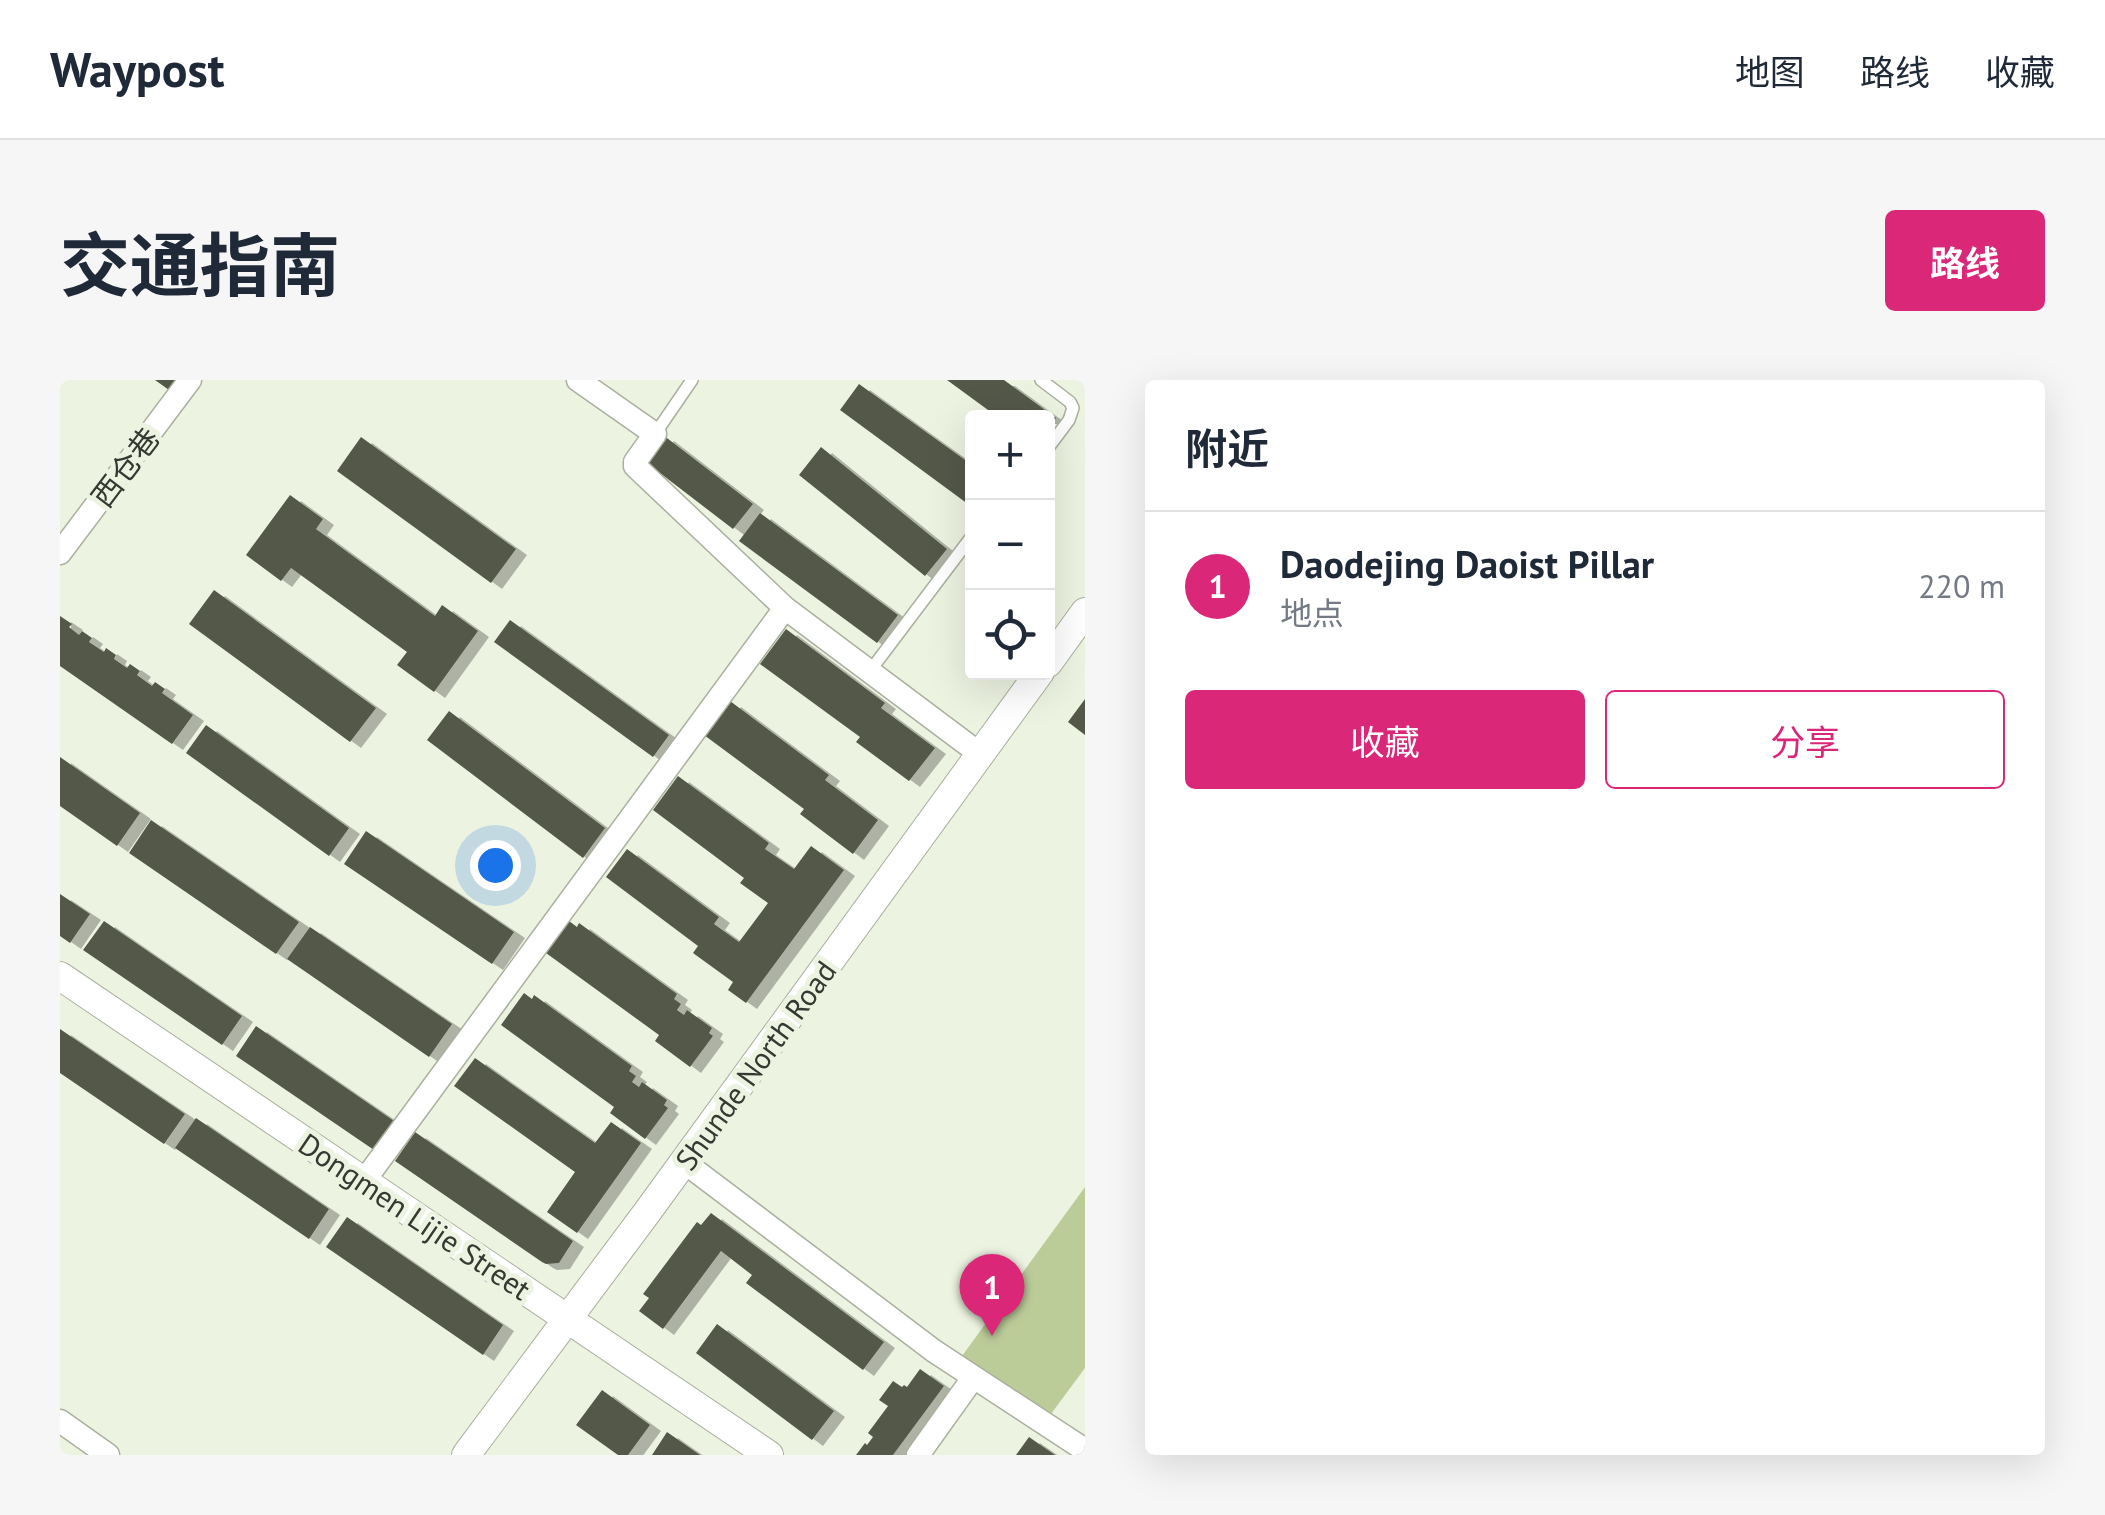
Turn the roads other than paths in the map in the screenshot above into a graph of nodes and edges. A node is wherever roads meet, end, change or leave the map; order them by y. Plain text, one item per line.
1 (190, 380) edge
2 (578, 380) edge
3 (692, 380) edge
4 (1040, 380) edge
5 (655, 434) junction
6 (1055, 439) edge
7 (965, 545) edge
8 (60, 554) edge
9 (785, 608) junction
10 (1085, 612) edge
11 (1055, 653) edge
12 (870, 670) junction
13 (1034, 680) edge
14 (980, 754) junction
15 (60, 976) edge
16 (684, 1162) junction
17 (364, 1181) junction
18 (568, 1319) junction
19 (973, 1378) junction
20 (60, 1422) edge
21 (1085, 1450) edge
22 (108, 1455) edge
23 (466, 1455) edge
24 (769, 1455) edge
25 (918, 1455) edge

1 - 8 street, 西仓巷
2 - 5 street
3 - 5 lane
4 - 6 lane
5 - 9 street
7 - 12 lane
9 - 12 street
9 - 17 street
10 - 11 street
12 - 14 street
13 - 14 street, Shunde North Road
14 - 16 street, Shunde North Road
15 - 17 street, Dongmen Lijie Street
16 - 18 street, Shunde North Road
16 - 19 street
17 - 18 street, Dongmen Lijie Street
18 - 23 street, Shunde North Road
18 - 24 street, Dongmen Lijie Street
19 - 21 street
19 - 25 street
20 - 22 street

